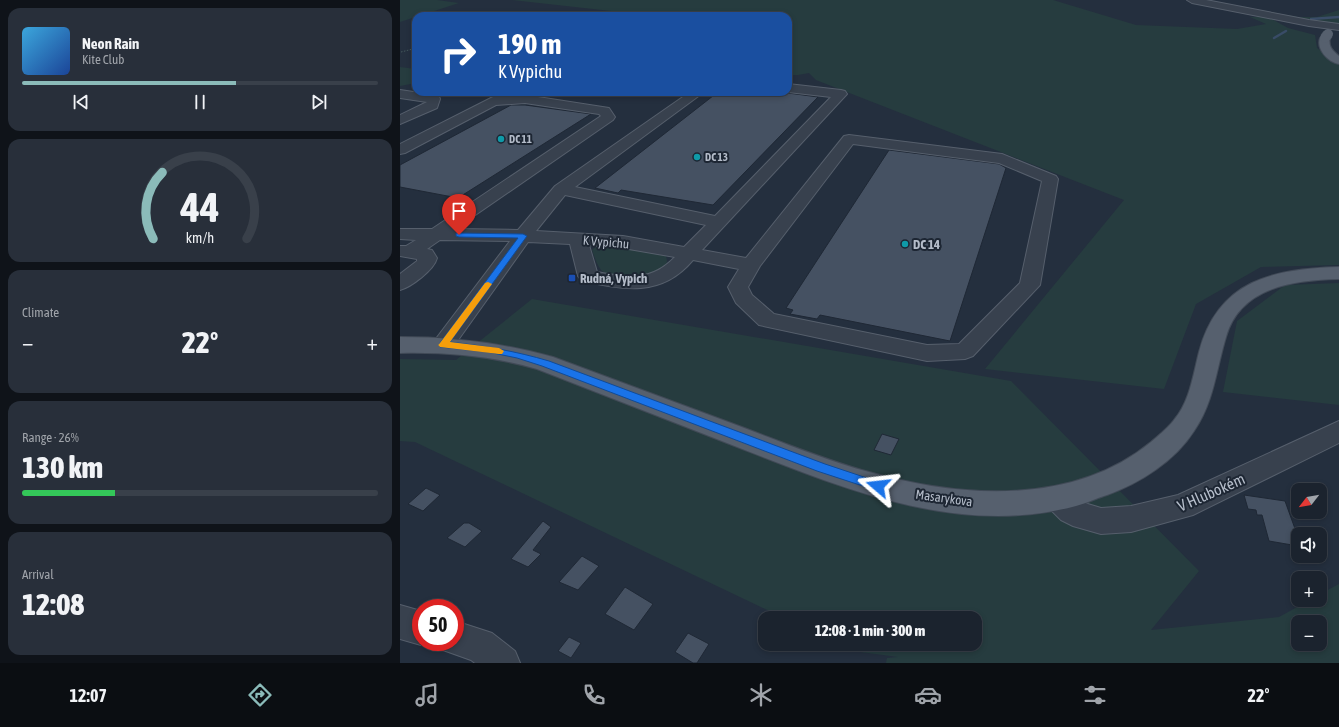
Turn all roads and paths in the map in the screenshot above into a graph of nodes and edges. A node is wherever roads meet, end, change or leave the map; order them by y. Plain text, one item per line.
1 (1192, 0) edge
2 (1332, 32) edge
3 (412, 49) edge
4 (401, 52) dead end
5 (1339, 61) edge
6 (792, 88) edge
7 (400, 94) edge
8 (412, 96) edge
9 (414, 96) edge
10 (692, 96) edge
11 (400, 120) edge
12 (400, 150) edge
13 (561, 189) junction
14 (719, 222) junction
15 (400, 234) edge
16 (434, 234) junction
17 (523, 236) junction
18 (578, 239) junction
19 (405, 251) edge
20 (688, 254) junction
21 (751, 266) junction
22 (1339, 274) edge
23 (400, 284) edge
24 (400, 345) edge
25 (443, 345) junction
26 (1339, 431) edge
27 (1058, 498) junction
28 (400, 622) edge
29 (412, 625) edge
30 (464, 641) edge
31 (503, 663) edge

1 - 2 street
2 - 5 main road
3 - 4 path
6 - 14 street
7 - 8 street
9 - 11 street
10 - 13 street
12 - 16 street
13 - 14 street
13 - 17 street
14 - 20 street
15 - 16 street, K Vypichu
16 - 17 street, K Vypichu
16 - 19 street
17 - 18 street, K Vypichu
17 - 25 street
18 - 20 street, K Vypichu
18 - 20 street
19 - 23 street
20 - 21 street, K Vypichu
21 - 21 street
22 - 27 main road, Masarykova
24 - 25 main road, Masarykova
25 - 27 main road, Masarykova
26 - 27 street, V Hlubokém
28 - 29 street
30 - 31 street

